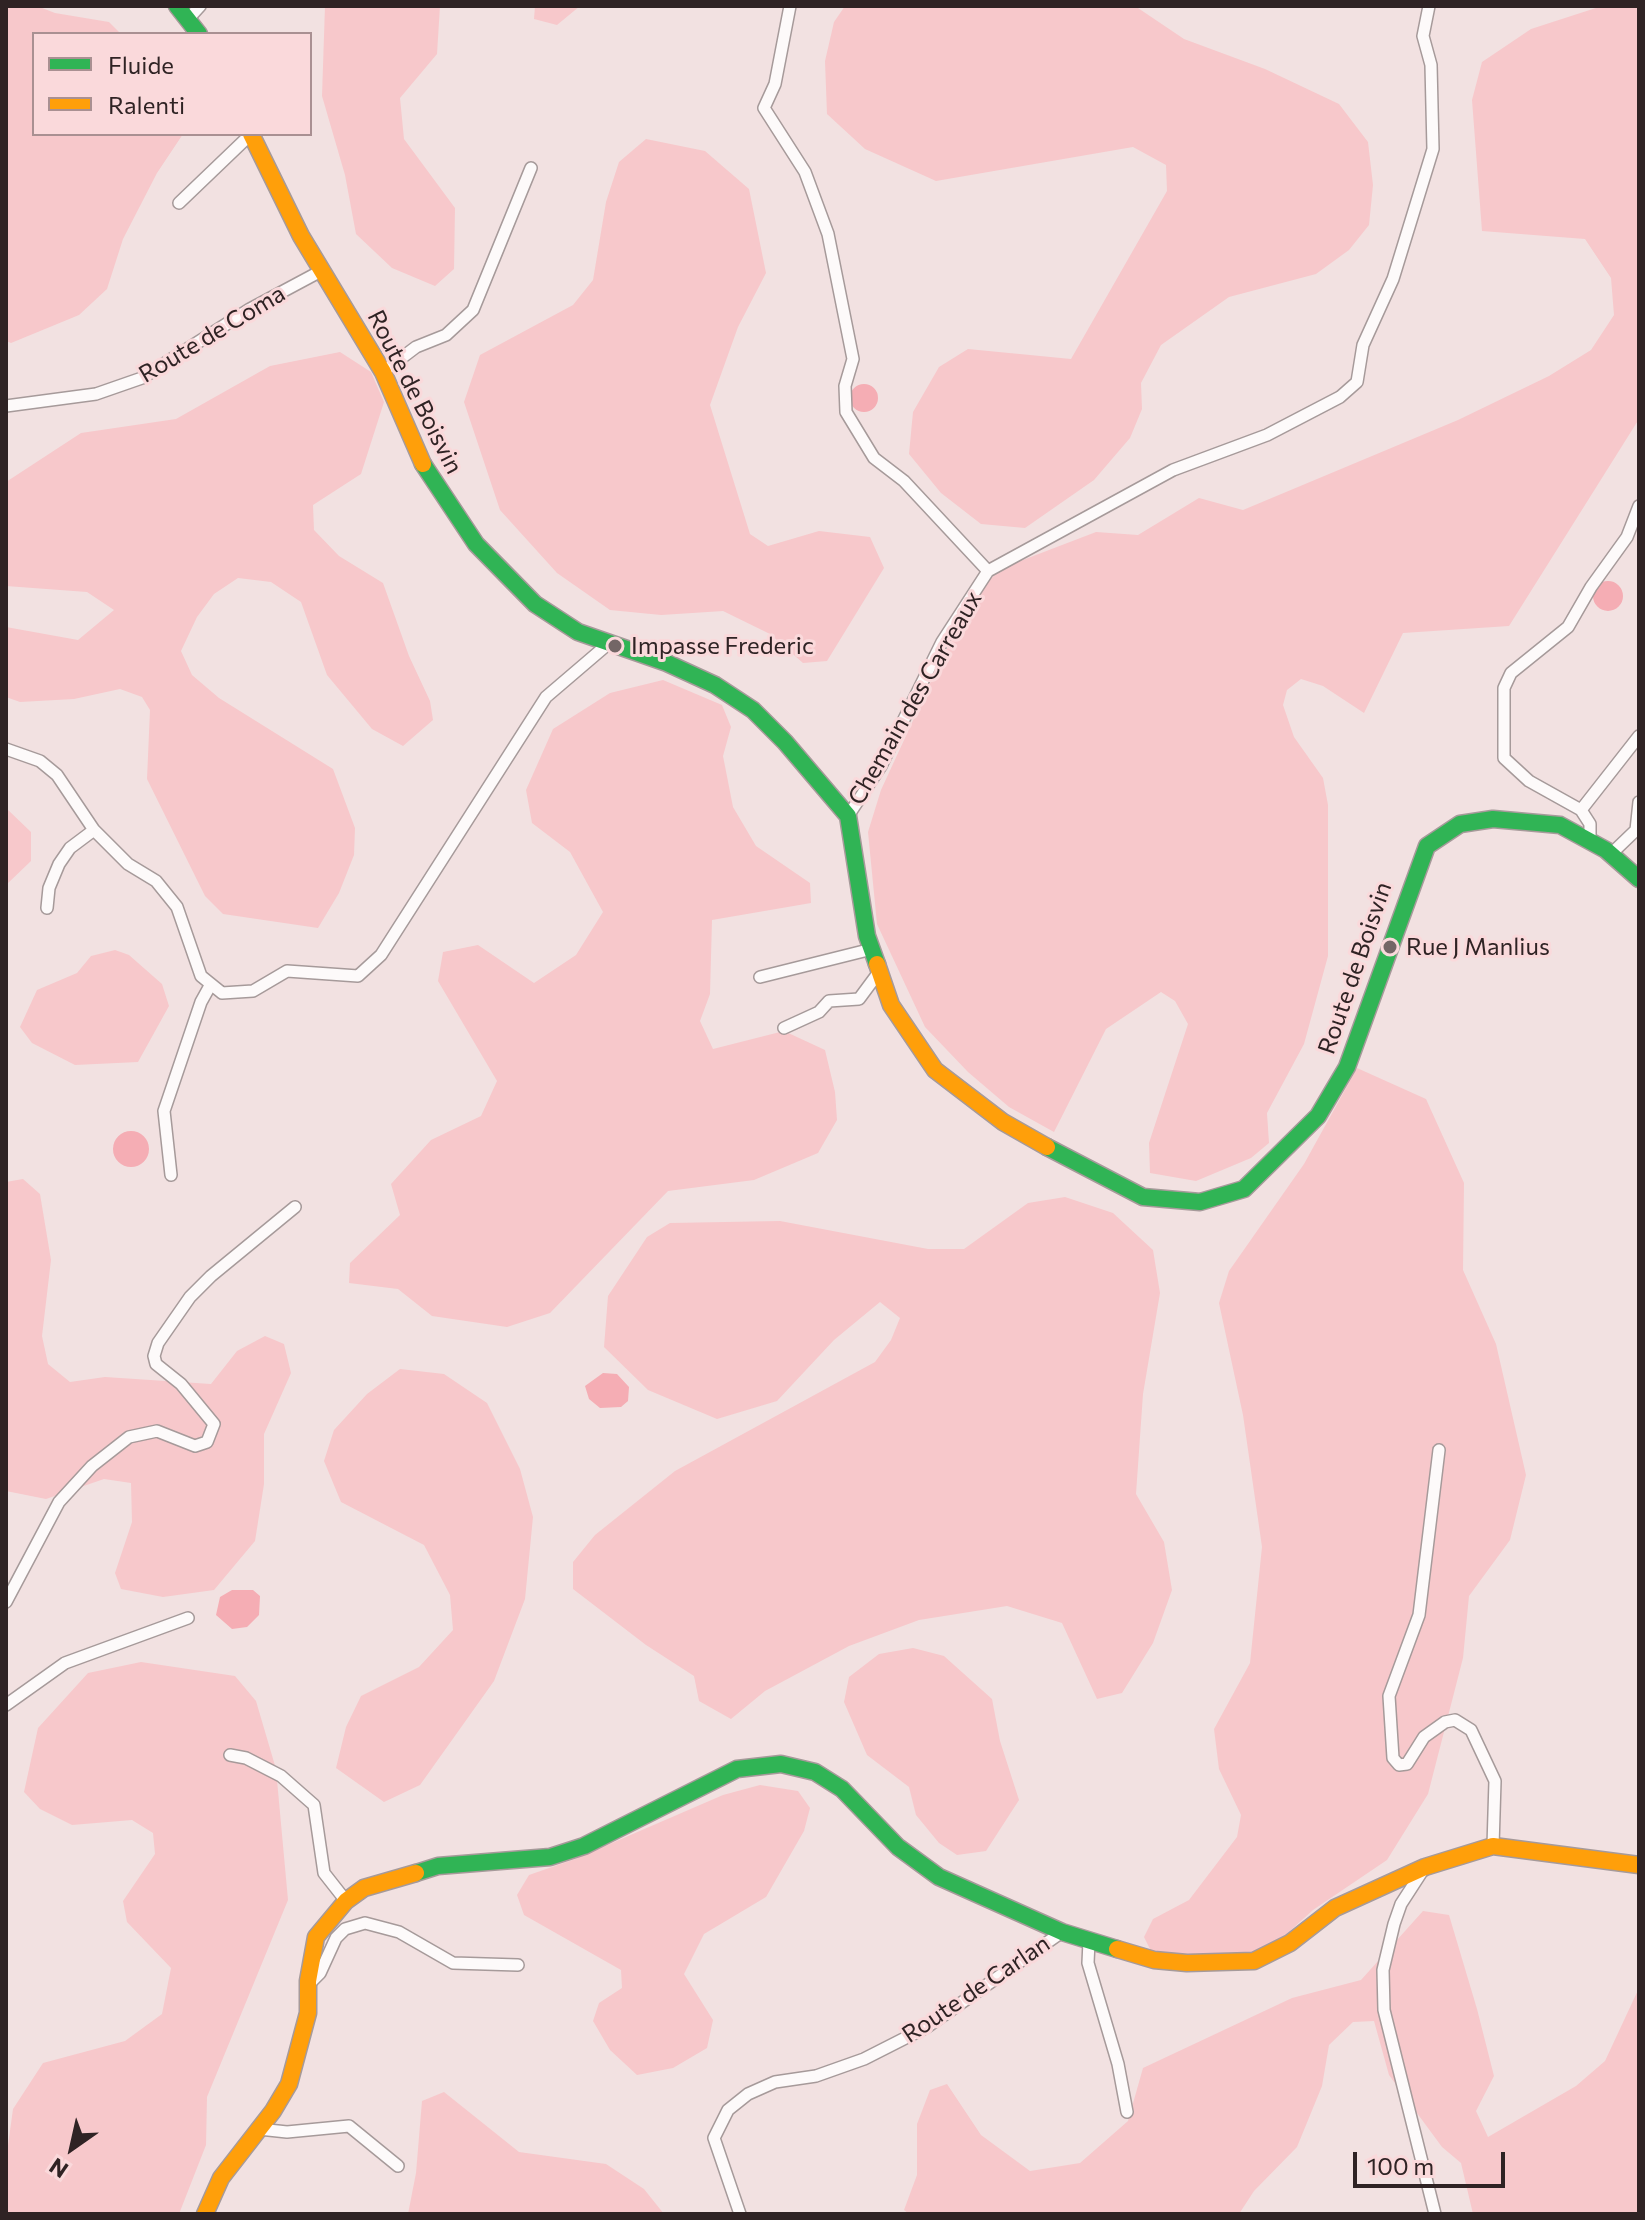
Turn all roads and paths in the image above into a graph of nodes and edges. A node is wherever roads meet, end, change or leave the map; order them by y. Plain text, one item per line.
1 (790, 6) edge
2 (1429, 6) edge
3 (189, 10) edge
4 (198, 32) edge
5 (249, 136) edge
6 (252, 136) edge
7 (531, 168) dead end
8 (179, 203) dead end
9 (321, 271) junction
10 (383, 372) junction
11 (6, 406) edge
12 (1639, 506) edge
13 (988, 571) junction
14 (608, 644) junction
15 (1639, 736) edge
16 (6, 749) edge
17 (1639, 802) edge
18 (1581, 810) junction
19 (848, 816) junction
20 (94, 830) junction
21 (1590, 839) junction
22 (1611, 854) junction
23 (1639, 879) edge
24 (47, 908) dead end
25 (872, 949) junction
26 (879, 972) junction
27 (760, 977) dead end
28 (211, 984) junction
29 (784, 1028) dead end
30 (171, 1175) dead end
31 (295, 1207) dead end
32 (1439, 1450) dead end
33 (6, 1602) edge
34 (188, 1618) dead end
35 (6, 1705) edge
36 (230, 1755) dead end
37 (1493, 1846) junction
38 (1639, 1865) edge
39 (1425, 1867) junction
40 (346, 1901) junction
41 (1062, 1932) junction
42 (1089, 1941) junction
43 (518, 1965) dead end
44 (308, 1985) junction
45 (1127, 2112) dead end
46 (259, 2129) junction
47 (398, 2166) dead end
48 (205, 2214) edge
49 (740, 2214) edge
50 (1435, 2214) edge

1 - 13 street
2 - 13 street, Chemain des Carreaux
3 - 4 main road
5 - 8 street
6 - 9 main road, Route de Boisvin
7 - 10 street
9 - 10 main road, Route de Boisvin
9 - 11 street, Route de Coma
10 - 14 main road, Route de Boisvin
12 - 18 street
13 - 19 street, Chemain des Carreaux
14 - 19 main road, Route de Boisvin
14 - 28 street
15 - 18 street
16 - 20 street
17 - 22 street
18 - 21 street
19 - 25 main road, Route de Boisvin
20 - 24 street
20 - 28 street
21 - 22 main road, Route de Boisvin
21 - 26 main road, Route de Boisvin
22 - 23 main road, Route de Boisvin
25 - 26 main road, Route de Boisvin
25 - 27 street
26 - 29 street
28 - 30 street
31 - 33 street
32 - 37 street
34 - 35 street
36 - 40 street
37 - 38 main road
37 - 39 main road
39 - 42 main road
39 - 50 street
40 - 41 main road
40 - 44 main road
41 - 42 main road
41 - 49 street, Route de Carlan
42 - 45 street
43 - 44 street
44 - 46 main road
46 - 47 street
46 - 48 main road

